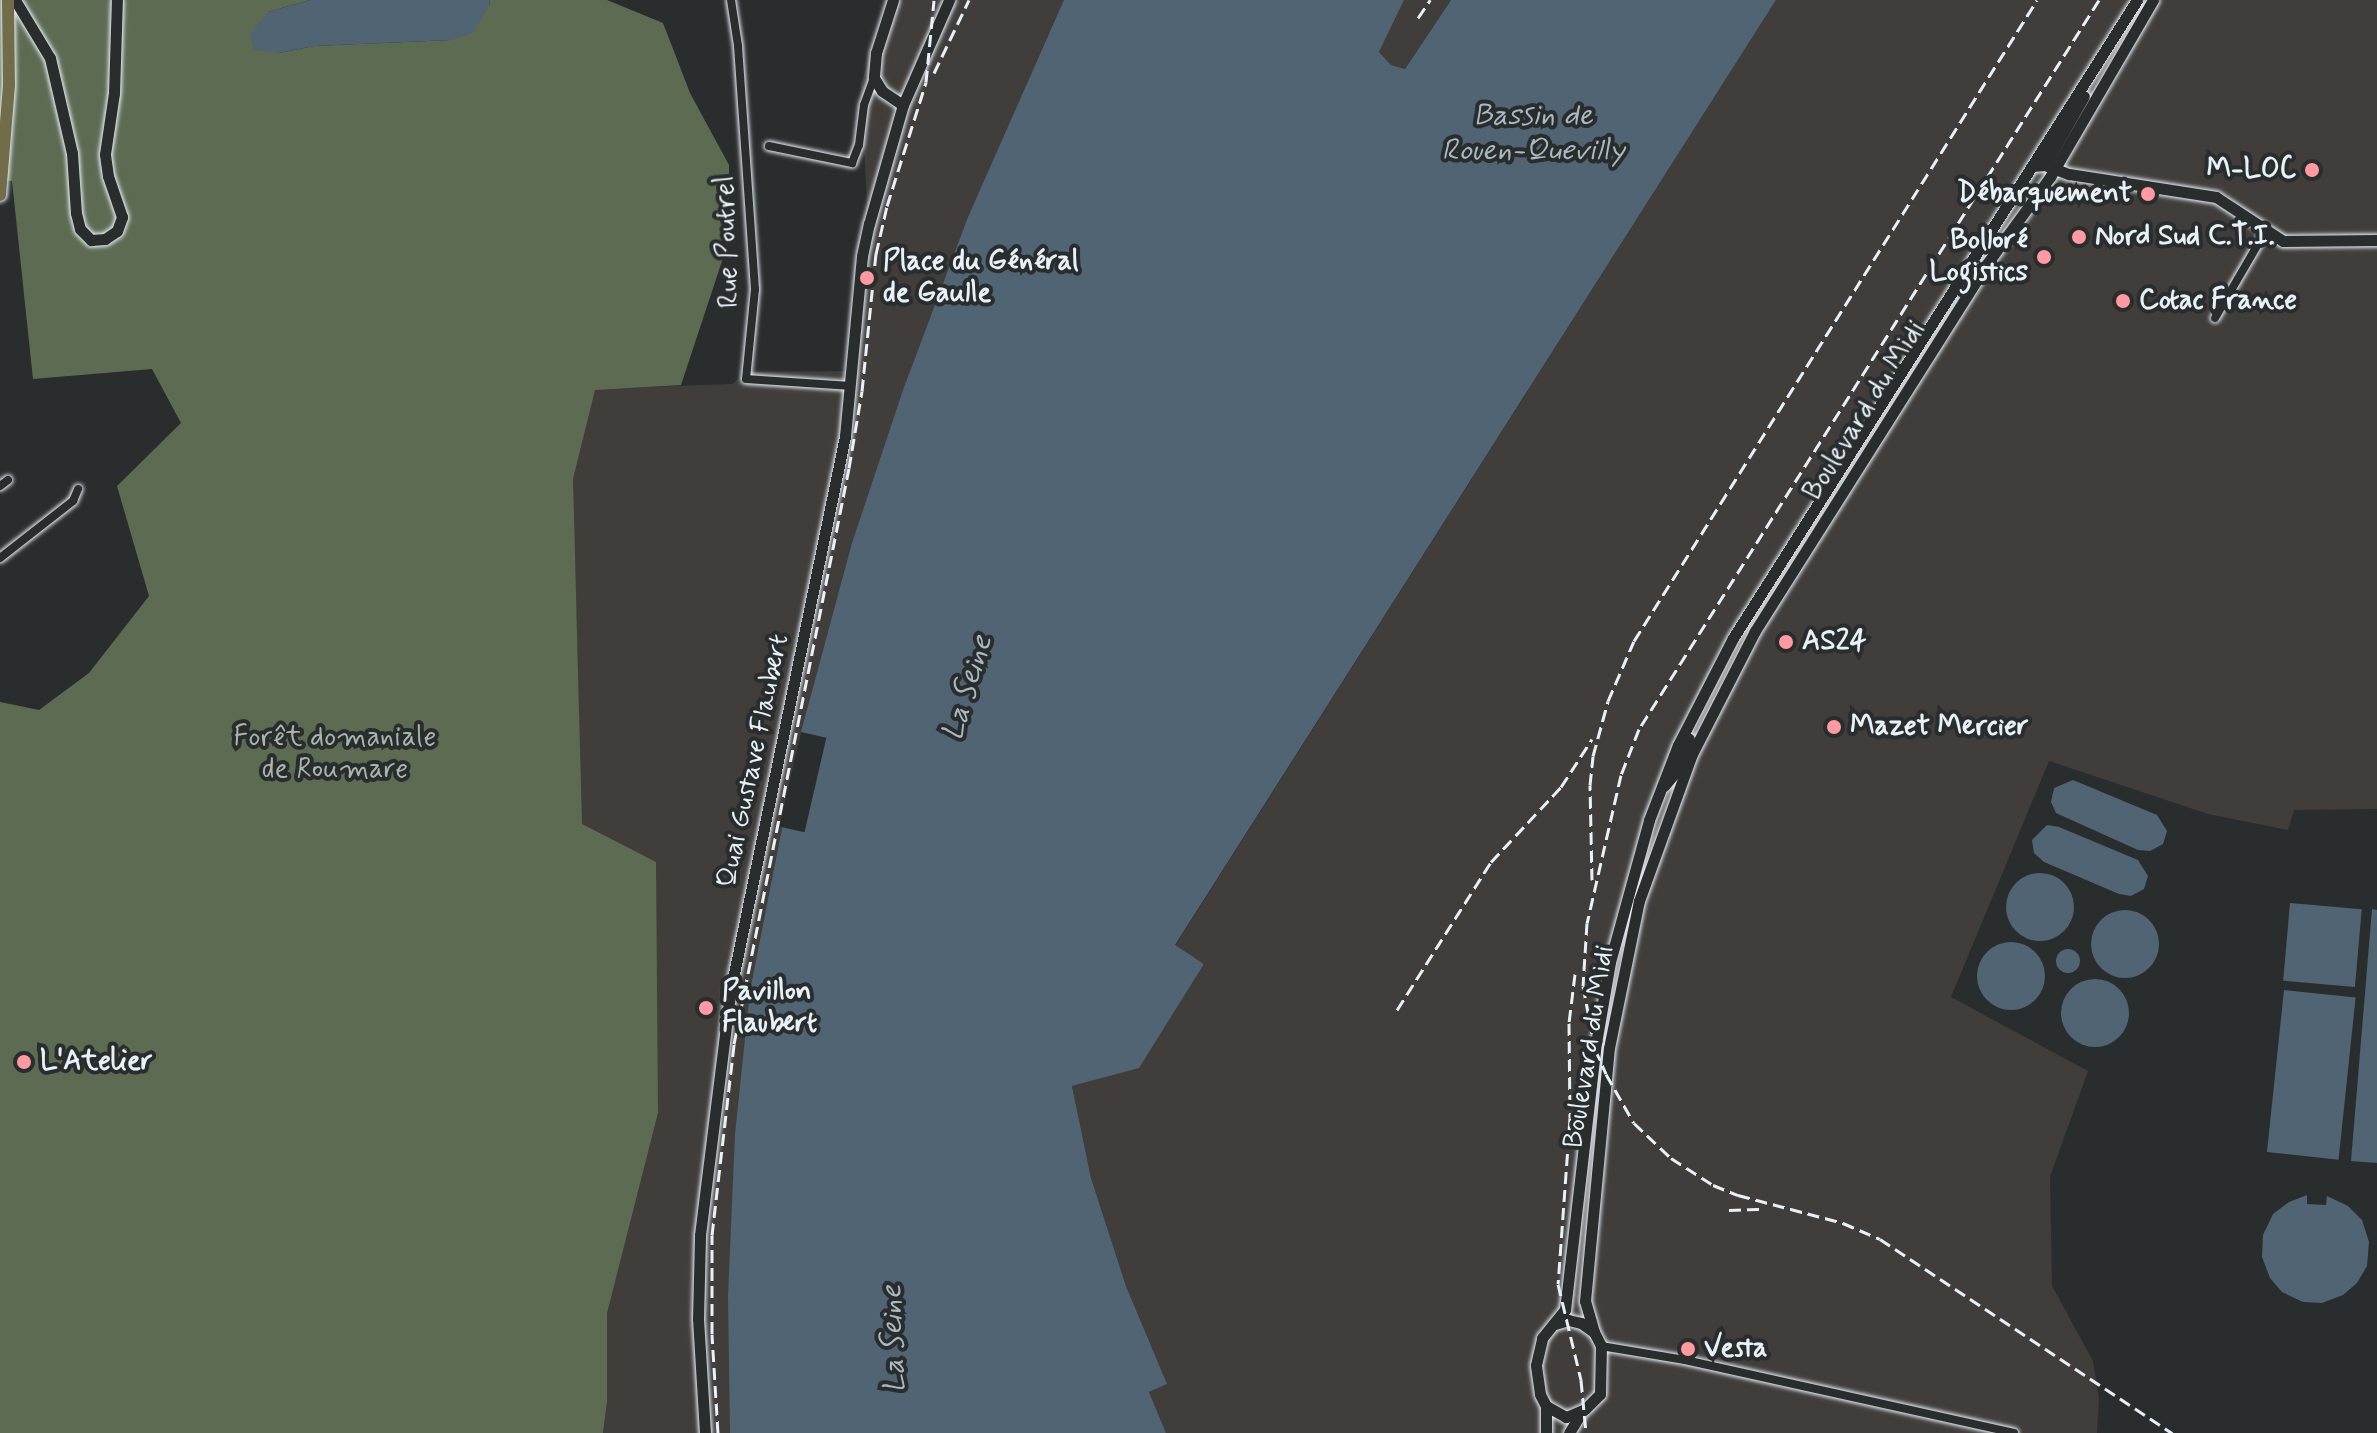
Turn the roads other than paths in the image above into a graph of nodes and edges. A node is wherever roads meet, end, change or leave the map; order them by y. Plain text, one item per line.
1 (8, 0) edge
2 (15, 0) edge
3 (117, 0) edge
4 (731, 0) edge
5 (893, 0) edge
6 (949, 0) edge
7 (2137, 0) edge
8 (2153, 0) edge
9 (874, 78) junction
10 (903, 105) junction
11 (769, 146) dead end
12 (2044, 167) junction
13 (0, 195) edge
14 (2263, 230) junction
15 (2377, 240) edge
16 (2215, 318) dead end
17 (851, 386) junction
18 (78, 489) dead end
19 (0, 558) edge
20 (1717, 666) junction
21 (1679, 775) junction
22 (1658, 793) junction
23 (1555, 1324) junction
24 (1594, 1332) junction
25 (1601, 1346) junction
26 (1546, 1406) junction
27 (1582, 1411) junction
28 (705, 1433) edge
29 (1546, 1433) edge
30 (1569, 1433) edge
31 (2014, 1433) edge

1 - 13 main road
2 - 3 main road
4 - 17 street, Rue Poutrel
5 - 9 main road
6 - 10 main road, Quai Gustave Flaubert
7 - 12 main road, Boulevard du Midi
8 - 12 main road, Boulevard du Midi
9 - 10 main road
9 - 11 street
10 - 17 main road, Quai Gustave Flaubert
12 - 14 main road
12 - 20 main road, Boulevard du Midi
12 - 21 main road, Boulevard du Midi
14 - 15 main road
14 - 16 street
17 - 28 main road, Quai Gustave Flaubert
18 - 19 street
20 - 21 main road, Boulevard du Midi
20 - 22 main road, Boulevard du Midi
21 - 22 main road, Boulevard du Midi
21 - 24 main road, Boulevard du Midi
22 - 23 main road, Boulevard du Midi
23 - 24 main road
23 - 26 main road
24 - 25 main road
25 - 27 main road
25 - 31 street
26 - 27 main road
26 - 29 main road
27 - 30 main road

